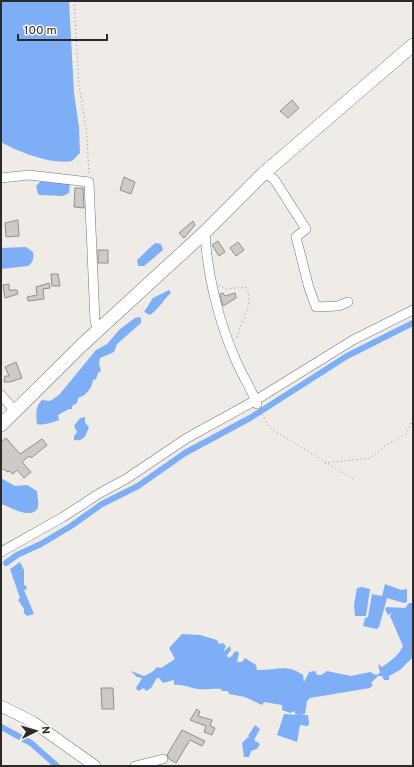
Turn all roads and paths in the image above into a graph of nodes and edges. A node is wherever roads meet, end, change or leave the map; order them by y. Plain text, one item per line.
1 (74, 1) edge
2 (413, 45) edge
3 (264, 173) junction
4 (1, 178) edge
5 (89, 182) junction
6 (205, 232) junction
7 (209, 277) junction
8 (348, 302) dead end
9 (413, 310) edge
10 (98, 330) junction
11 (231, 347) junction
12 (1, 397) edge
13 (256, 402) junction
14 (15, 411) junction
15 (413, 419) edge
16 (1, 425) edge
17 (324, 462) junction
18 (355, 480) dead end
19 (1, 552) edge
20 (2, 706) edge
21 (163, 759) dead end
22 (95, 766) edge
23 (135, 766) edge

1 - 5 path
2 - 3 highway
3 - 6 highway
3 - 8 street
4 - 5 street
5 - 10 street
6 - 7 street
6 - 10 highway
7 - 11 street
7 - 11 path
9 - 13 street
10 - 14 highway
11 - 13 street
12 - 14 street
13 - 17 path
13 - 19 street
14 - 16 highway
15 - 17 path
17 - 18 path
20 - 22 main road
21 - 23 street

